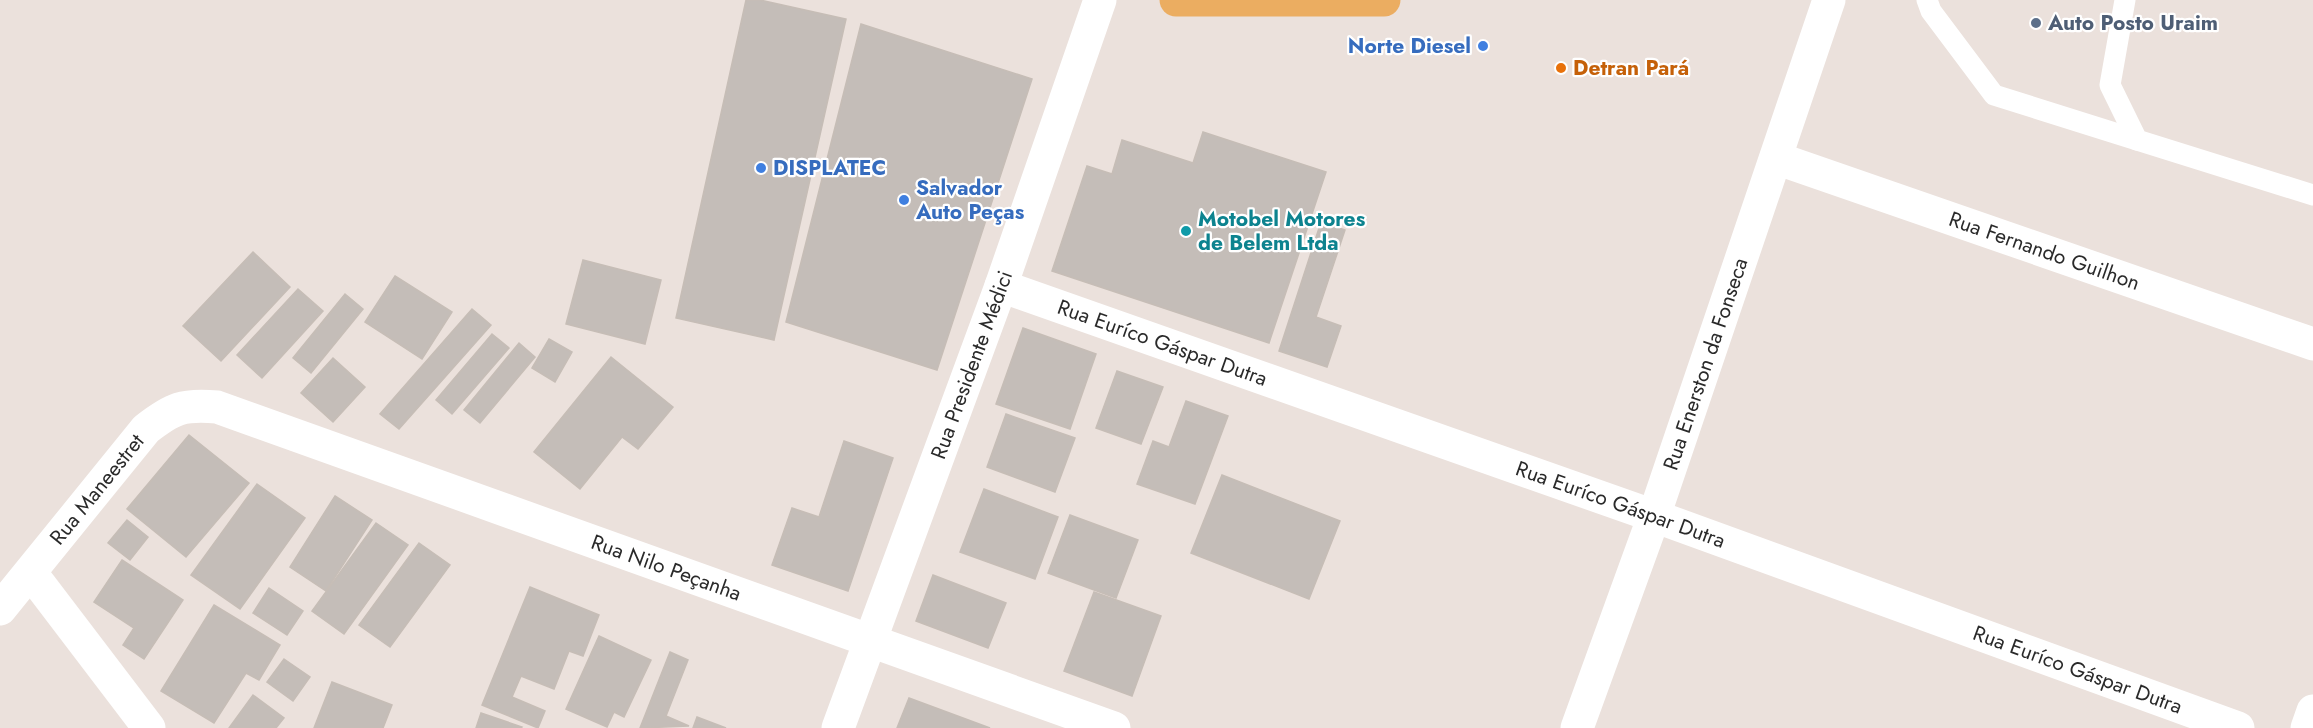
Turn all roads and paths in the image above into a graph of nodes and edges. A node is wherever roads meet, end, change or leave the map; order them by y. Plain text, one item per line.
1 (1100, 0) edge
2 (1176, 0) edge
3 (1384, 0) edge
4 (1829, 0) edge
5 (1927, 0) edge
6 (2125, 0) edge
7 (2137, 140) junction
8 (1776, 158) junction
9 (2313, 195) edge
10 (1001, 286) junction
11 (2313, 344) edge
12 (217, 407) joint
13 (1654, 516) junction
14 (31, 573) junction
15 (0, 609) edge
16 (871, 640) junction
17 (2313, 711) edge
18 (2187, 719) edge
19 (149, 728) edge
20 (838, 728) edge
21 (1114, 728) edge
22 (1577, 728) edge
23 (2238, 728) edge
24 (2307, 728) edge

1 - 10 street, Rua Presidente Médici
2 - 3 main road
4 - 8 street, Rua Enerston da Fonseca
5 - 7 lane
6 - 7 lane
7 - 9 lane
8 - 11 street, Rua Fernando Guilhon
8 - 13 street, Rua Enerston da Fonseca
10 - 13 street, Rua Euríco Gáspar Dutra
10 - 16 street, Rua Presidente Médici
12 - 14 street, Rua Maneestret
12 - 16 street, Rua Nilo Peçanha
13 - 18 street, Rua Euríco Gáspar Dutra
13 - 22 street, Rua Enerston da Fonseca
14 - 15 street, Rua Maneestret
14 - 19 street
16 - 20 street, Rua Presidente Médici
16 - 21 street, Rua Nilo Peçanha
17 - 24 street
18 - 23 street, Rua Euríco Gáspar Dutra

